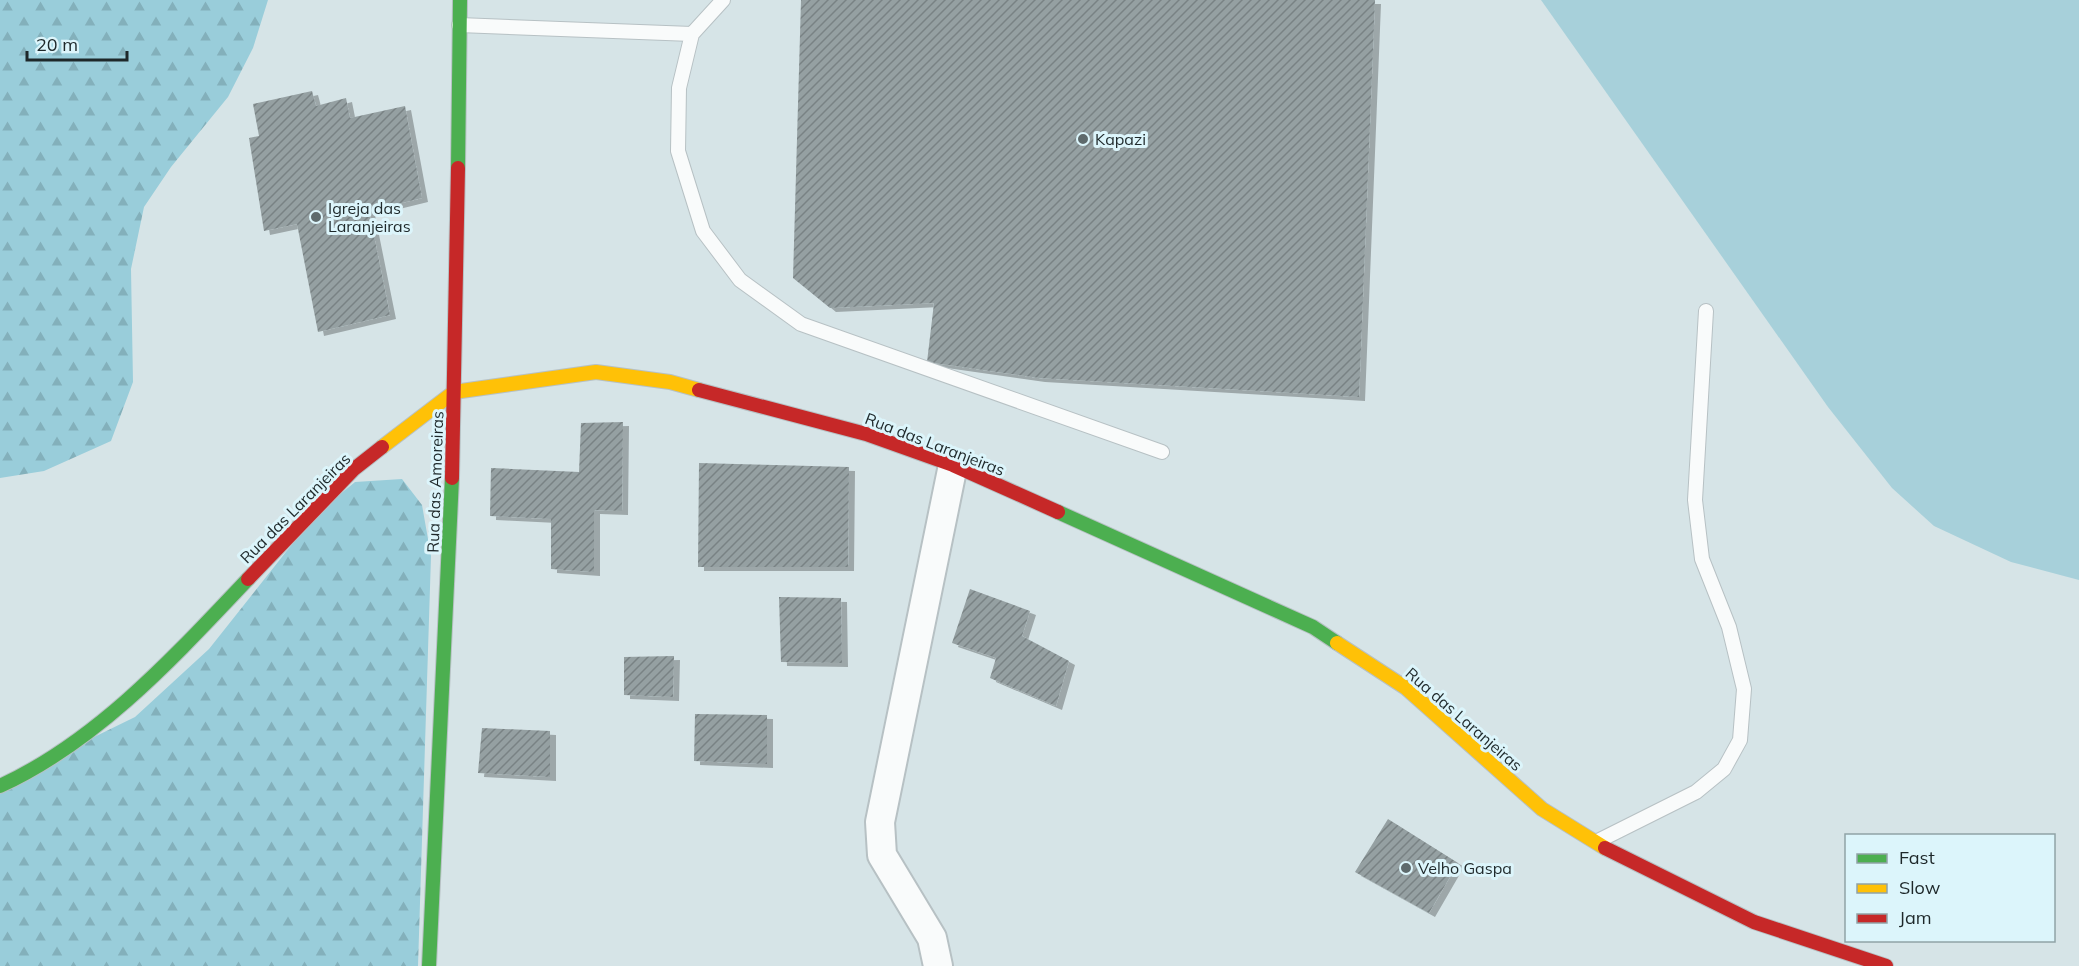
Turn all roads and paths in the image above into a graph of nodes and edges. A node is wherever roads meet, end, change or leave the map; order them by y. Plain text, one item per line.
1 (460, 0) edge
2 (723, 0) edge
3 (459, 25) junction
4 (692, 34) junction
5 (1706, 311) dead end
6 (454, 392) junction
7 (1162, 452) dead end
8 (953, 465) junction
9 (0, 786) edge
10 (1594, 843) junction
11 (429, 966) edge
12 (938, 966) edge
13 (1887, 966) edge

1 - 3 street, Rua das Amoreiras
2 - 4 lane
3 - 4 lane
3 - 6 street, Rua das Amoreiras
4 - 7 lane
5 - 10 lane
6 - 8 street, Rua das Laranjeiras
6 - 9 street, Rua das Laranjeiras
6 - 11 street, Rua das Amoreiras
8 - 10 street, Rua das Laranjeiras
8 - 12 street
10 - 13 street, Rua das Laranjeiras

